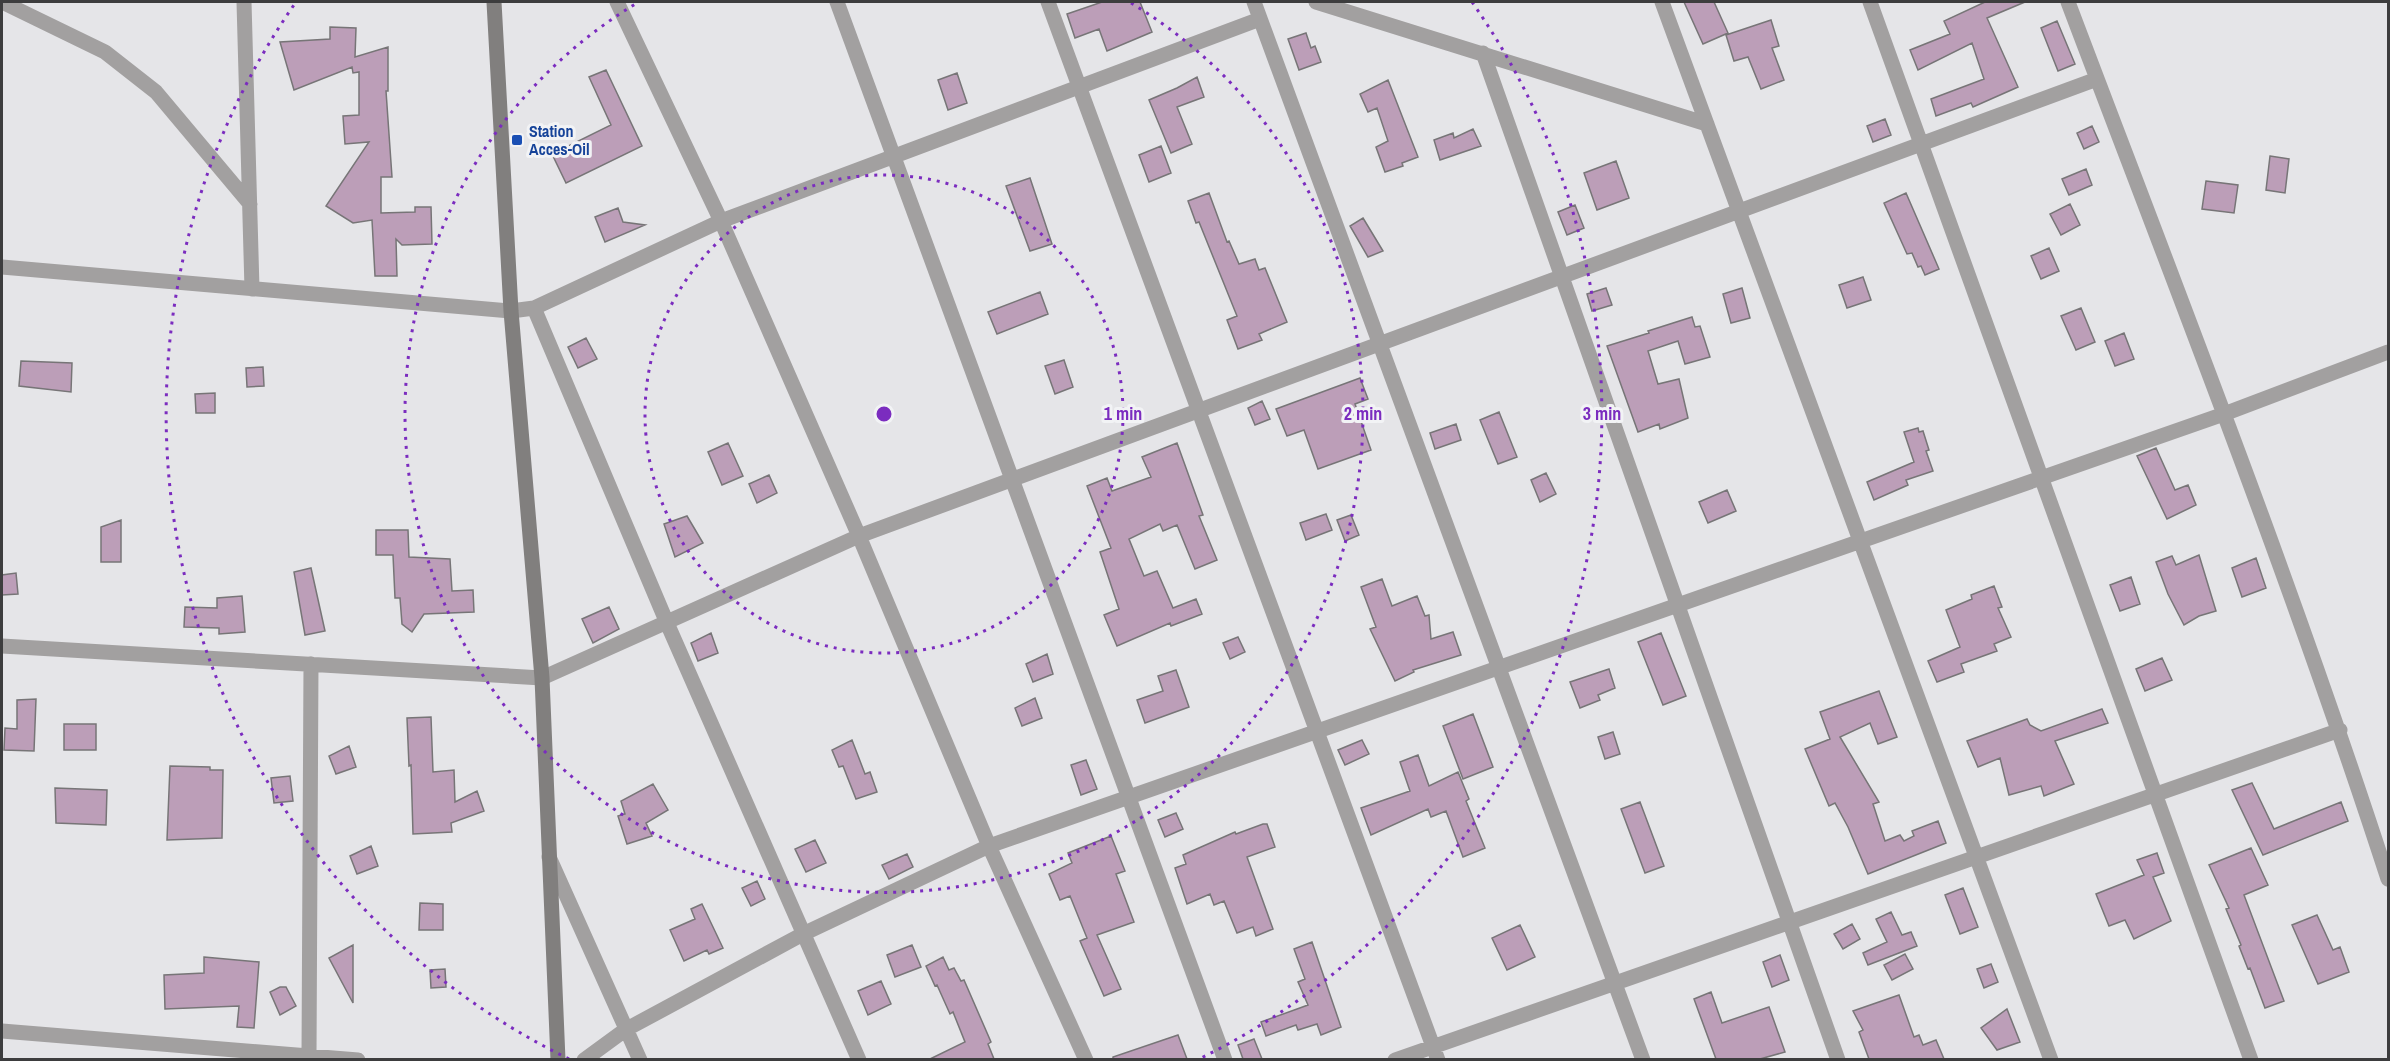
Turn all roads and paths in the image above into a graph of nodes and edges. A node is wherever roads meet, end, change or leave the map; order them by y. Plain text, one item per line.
1 (2, 2) edge
2 (244, 2) edge
3 (494, 2) edge
4 (616, 2) edge
5 (837, 2) edge
6 (1048, 2) edge
7 (1254, 2) edge
8 (1316, 2) edge
9 (1662, 2) edge
10 (1870, 2) edge
11 (2068, 2) edge
12 (1260, 19) junction
13 (1483, 53) junction
14 (2097, 79) junction
15 (1079, 87) junction
16 (1707, 124) junction
17 (1921, 144) junction
18 (894, 157) junction
19 (250, 204) junction
20 (1739, 212) junction
21 (721, 221) junction
22 (2, 267) edge
23 (1562, 277) junction
24 (252, 289) junction
25 (534, 308) junction
26 (511, 311) junction
27 (1380, 344) junction
28 (2388, 352) edge
29 (1199, 411) junction
30 (2224, 414) junction
31 (2042, 478) junction
32 (1012, 480) junction
33 (859, 536) junction
34 (1860, 541) junction
35 (1678, 605) junction
36 (667, 623) junction
37 (2, 646) edge
38 (311, 664) junction
39 (1499, 668) junction
40 (542, 678) junction
41 (2340, 730) junction
42 (1317, 731) junction
43 (2155, 794) junction
44 (1129, 797) junction
45 (989, 846) junction
46 (1976, 856) junction
47 (549, 857) junction
48 (2388, 879) edge
49 (1789, 922) junction
50 (803, 933) junction
51 (1615, 983) junction
52 (626, 1029) junction
53 (2, 1031) edge
54 (169, 1052) edge
55 (1436, 1053) edge
56 (309, 1055) junction
57 (358, 1059) edge
58 (558, 1059) edge
59 (584, 1059) edge
60 (640, 1059) edge
61 (859, 1059) edge
62 (1086, 1059) edge
63 (1225, 1059) edge
64 (1395, 1059) edge
65 (1644, 1059) edge
66 (1838, 1059) edge
67 (2051, 1059) edge
68 (2251, 1059) edge

1 - 19 street
2 - 19 street
3 - 26 street
4 - 21 street
5 - 18 street
6 - 15 street
7 - 12 street
8 - 13 street
9 - 16 street
10 - 17 street
11 - 14 street
12 - 15 street
12 - 27 street
13 - 16 street
13 - 23 street
14 - 17 street
14 - 30 street
15 - 18 street
15 - 29 street
16 - 20 street
17 - 20 street
17 - 31 street
18 - 21 street
18 - 32 street
19 - 24 street
20 - 23 street
20 - 34 street
21 - 25 street
21 - 33 street
22 - 24 street
23 - 27 street
23 - 35 street
24 - 26 street
25 - 26 street
25 - 36 street
26 - 40 street
27 - 29 street
27 - 39 street
28 - 30 street
29 - 32 street
29 - 42 street
30 - 31 street
30 - 41 street
31 - 34 street
31 - 43 street
32 - 33 street
32 - 44 street
33 - 36 street
33 - 45 street
34 - 35 street
34 - 46 street
35 - 39 street
35 - 49 street
36 - 40 street
36 - 50 street
37 - 38 street
38 - 40 street
38 - 56 street
39 - 42 street
39 - 51 street
40 - 47 street
41 - 43 street
41 - 48 street
42 - 44 street
42 - 55 street
43 - 46 street
43 - 68 street
44 - 45 street
44 - 63 street
45 - 50 street
45 - 62 street
46 - 49 street
46 - 67 street
47 - 52 street
47 - 58 street
49 - 51 street
49 - 66 street
50 - 52 street
50 - 61 street
51 - 55 street
51 - 65 street
52 - 59 street
52 - 60 street
53 - 54 street
54 - 56 street
55 - 64 street
56 - 57 street

